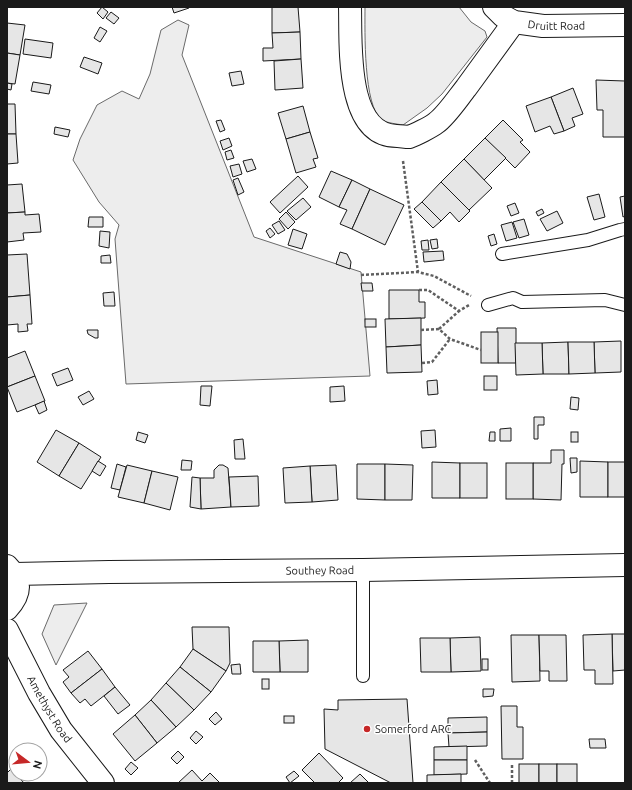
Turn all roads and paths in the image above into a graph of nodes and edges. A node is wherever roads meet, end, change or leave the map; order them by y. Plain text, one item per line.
1 (350, 7) edge
2 (494, 7) edge
3 (514, 22) junction
4 (625, 24) edge
5 (400, 136) junction
6 (625, 230) edge
7 (502, 254) dead end
8 (418, 272) junction
9 (361, 275) dead end
10 (419, 290) dead end
11 (483, 302) junction
12 (625, 305) edge
13 (459, 311) junction
14 (439, 329) junction
15 (421, 330) dead end
16 (450, 339) junction
17 (481, 350) dead end
18 (422, 363) dead end
19 (625, 565) edge
20 (11, 570) edge
21 (363, 570) junction
22 (7, 609) edge
23 (7, 630) edge
24 (363, 676) dead end
25 (475, 760) dead end
26 (512, 765) dead end
27 (103, 783) edge
28 (490, 783) edge
29 (512, 783) edge

1 - 5 street
2 - 3 street, Druitt Road
3 - 4 street, Druitt Road
3 - 5 street
5 - 8 path
6 - 7 lane
8 - 9 path
8 - 11 path
10 - 13 path
11 - 12 lane
11 - 13 path
13 - 14 path
14 - 15 path
14 - 16 path
16 - 17 path
16 - 18 path
19 - 21 street, Southey Road
20 - 21 street, Southey Road
20 - 22 street
21 - 24 lane
23 - 27 street, Amethyst Road
25 - 28 path
26 - 29 path

